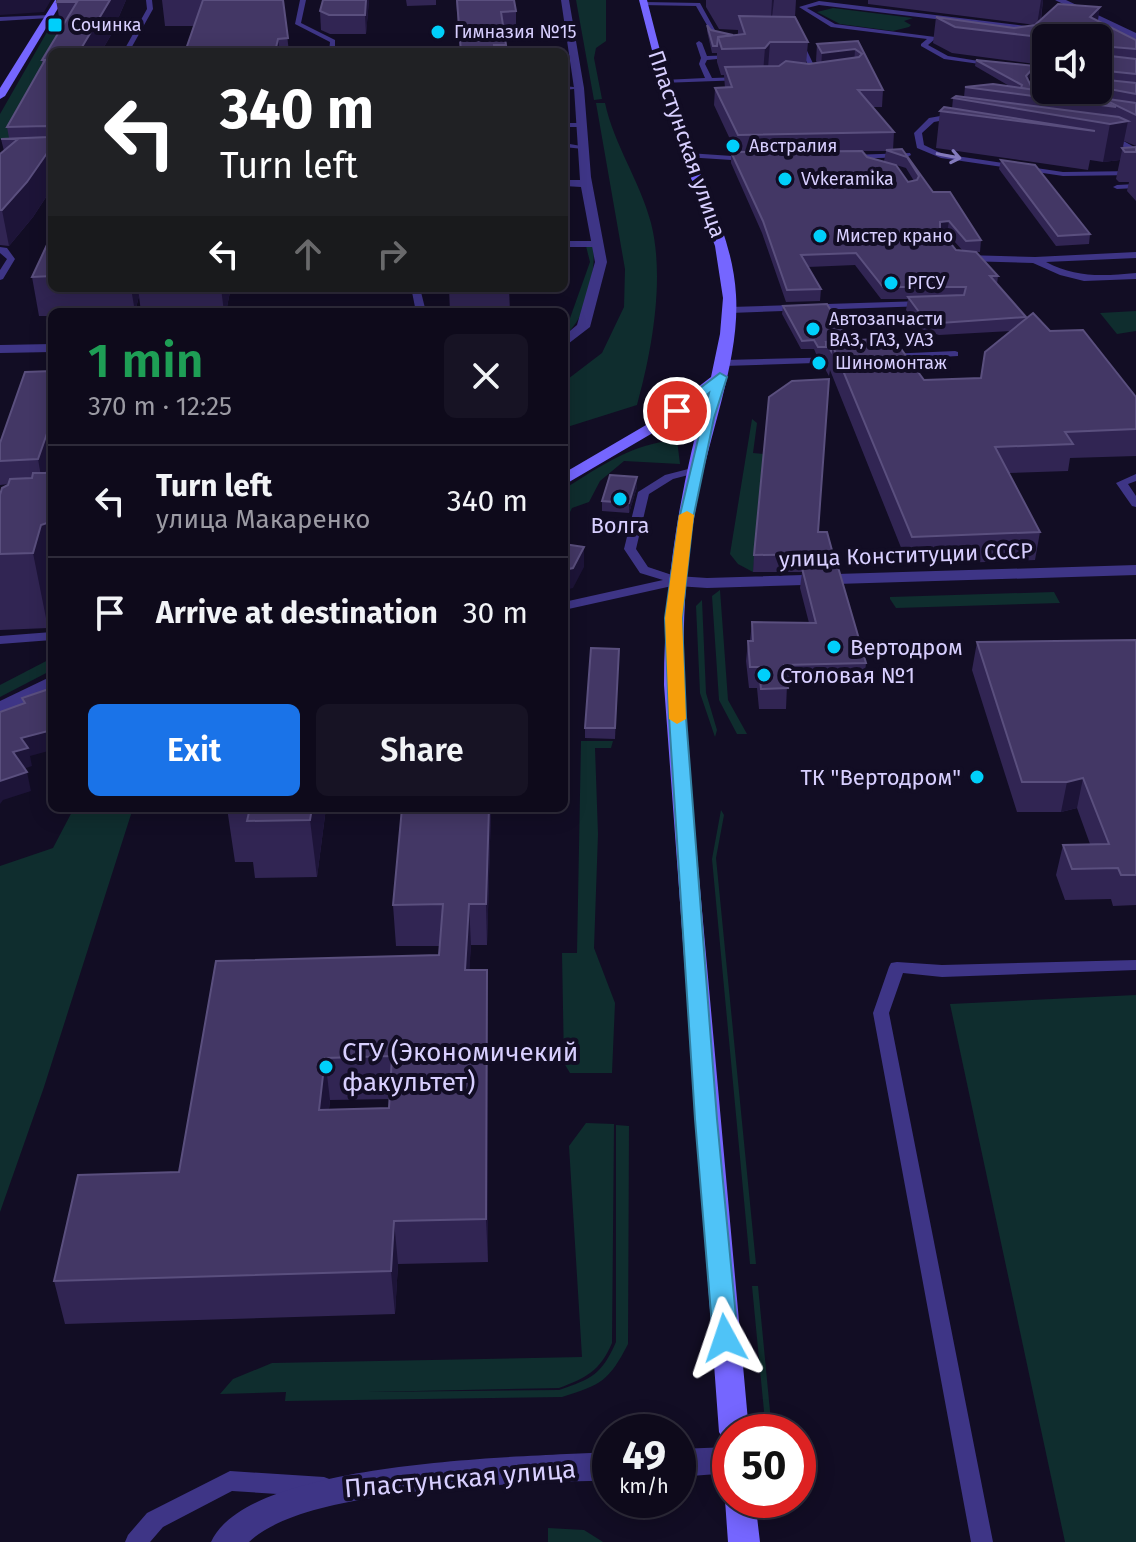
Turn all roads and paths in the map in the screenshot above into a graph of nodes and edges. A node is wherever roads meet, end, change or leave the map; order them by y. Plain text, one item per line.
1 (59, 0) edge
2 (149, 0) edge
3 (303, 0) edge
4 (565, 0) edge
5 (839, 0) edge
6 (1059, 0) edge
7 (643, 2) edge
8 (819, 3) junction
9 (49, 16) junction
10 (0, 19) edge
11 (1032, 29) edge
12 (790, 37) edge
13 (1136, 37) edge
14 (931, 38) junction
15 (947, 40) edge
16 (699, 43) dead end
17 (128, 48) edge
18 (332, 48) edge
19 (704, 58) junction
20 (1003, 65) edge
21 (825, 74) edge
22 (752, 79) edge
23 (709, 80) junction
24 (663, 82) junction
25 (568, 87) edge
26 (579, 88) junction
27 (0, 96) edge
28 (974, 115) edge
29 (928, 124) junction
30 (568, 125) edge
31 (582, 125) junction
32 (956, 128) edge
33 (1101, 133) edge
34 (918, 136) junction
35 (931, 138) dead end
36 (568, 145) edge
37 (583, 147) junction
38 (1115, 150) edge
39 (1136, 151) edge
40 (688, 155) junction
41 (907, 155) edge
42 (866, 157) junction
43 (836, 158) edge
44 (760, 160) edge
45 (1136, 162) edge
46 (1089, 164) edge
47 (885, 167) edge
48 (1136, 173) edge
49 (568, 183) edge
50 (586, 184) junction
51 (1136, 186) edge
52 (1117, 187) dead end
53 (568, 244) edge
54 (598, 244) junction
55 (952, 248) edge
56 (0, 250) edge
57 (1136, 255) edge
58 (1035, 260) junction
59 (1136, 276) edge
60 (0, 277) edge
61 (929, 304) edge
62 (730, 310) junction
63 (568, 339) edge
64 (48, 348) edge
65 (0, 349) edge
66 (955, 354) dead end
67 (875, 358) edge
68 (860, 359) edge
69 (722, 370) junction
70 (696, 470) junction
71 (1136, 477) edge
72 (568, 478) edge
73 (1136, 504) edge
74 (1136, 570) edge
75 (677, 581) junction
76 (568, 605) edge
77 (48, 639) edge
78 (0, 640) edge
79 (48, 684) edge
80 (48, 699) edge
81 (0, 708) edge
82 (0, 715) edge
83 (1136, 965) edge
84 (732, 1414) edge
85 (592, 1467) edge
86 (340, 1488) junction
87 (742, 1518) edge
88 (136, 1542) edge
89 (227, 1542) edge
90 (744, 1542) edge
91 (982, 1542) edge

1 - 9 main road
2 - 17 lane
3 - 18 lane
4 - 26 street
5 - 8 lane
6 - 13 street
7 - 19 lane
7 - 24 main road, Пластунская улица
8 - 11 lane
8 - 14 lane
9 - 10 lane
9 - 27 main road
12 - 21 lane
14 - 15 lane
14 - 20 lane
16 - 19 lane
19 - 23 lane
22 - 23 lane
23 - 24 lane
24 - 40 main road, Пластунская улица
25 - 26 lane
26 - 31 street
28 - 29 lane
29 - 32 lane
29 - 34 lane
30 - 31 lane
31 - 37 street
33 - 39 lane
34 - 35 lane
34 -> 48 lane
36 - 37 lane
37 - 50 street
38 - 45 lane
40 - 44 lane
40 - 62 main road, Пластунская улица
41 - 42 lane
42 - 43 lane
42 - 47 lane
45 - 46 lane
49 - 50 street
50 - 54 street
51 - 52 lane
53 - 54 lane
54 - 63 street
55 - 58 lane
56 - 60 lane
57 - 58 lane
58 - 59 lane
61 - 62 lane
62 - 69 main road, Пластунская улица
64 - 65 street
66 - 67 lane
68 - 69 lane
69 - 70 main road, Пластунская улица
69 - 72 main road
70 - 75 main road, Пластунская улица
70 - 75 lane
71 - 73 lane
74 - 75 street, улица Конституции СССР
75 - 76 lane
75 - 84 main road, Пластунская улица
77 - 78 lane
79 - 81 street
80 - 82 main road
83 - 91 lane
85 - 86 street, Пластунская улица
86 - 88 lane
86 - 89 street, Пластунская улица
87 - 90 main road

